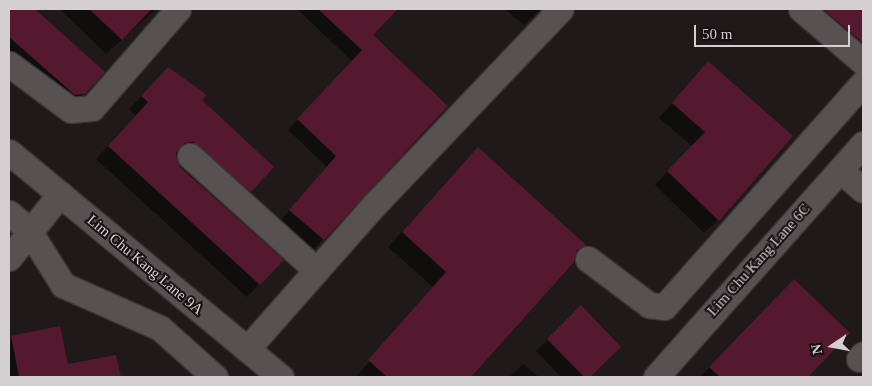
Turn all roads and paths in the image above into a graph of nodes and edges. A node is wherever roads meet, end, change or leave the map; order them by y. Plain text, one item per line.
1 (178, 9) edge
2 (561, 9) edge
3 (801, 9) edge
4 (863, 62) edge
5 (9, 64) edge
6 (863, 83) edge
7 (9, 152) edge
8 (190, 156) dead end
9 (855, 159) edge
10 (863, 190) edge
11 (60, 194) junction
12 (9, 213) edge
13 (28, 228) junction
14 (9, 258) edge
15 (588, 259) dead end
16 (316, 270) junction
17 (676, 293) junction
18 (706, 319) junction
19 (247, 349) junction
20 (215, 377) edge
21 (281, 377) edge
22 (656, 377) edge

1 - 5 street
2 - 16 street
3 - 4 street
6 - 17 street
7 - 11 street, Lim Chu Kang Lane 9A
8 - 16 street
9 - 10 street
9 - 18 street, Lim Chu Kang Lane 6C
11 - 13 street
11 - 19 street, Lim Chu Kang Lane 9A
12 - 13 street
13 - 14 street
13 - 20 street
15 - 17 street
16 - 19 street
17 - 18 street
18 - 22 street, Lim Chu Kang Lane 6C
19 - 21 street, Lim Chu Kang Lane 9A

